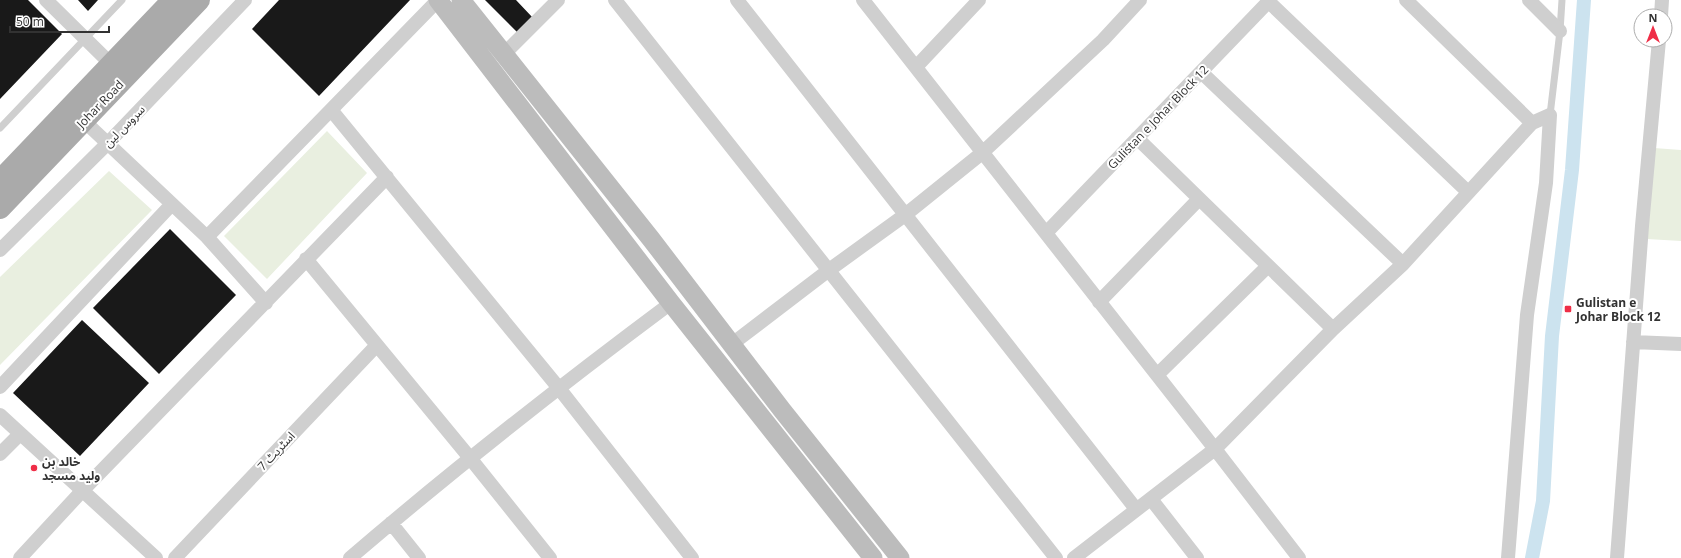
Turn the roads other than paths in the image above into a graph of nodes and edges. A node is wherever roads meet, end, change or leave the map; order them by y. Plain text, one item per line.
1 (46, 0) edge
2 (122, 0) edge
3 (173, 0) edge
4 (199, 0) edge
5 (246, 0) edge
6 (438, 0) edge
7 (462, 0) edge
8 (558, 0) edge
9 (615, 0) edge
10 (737, 0) edge
11 (863, 0) edge
12 (979, 0) edge
13 (1140, 0) edge
14 (1406, 0) edge
15 (1529, 0) edge
16 (1562, 0) edge
17 (1269, 1) edge
18 (1560, 31) junction
19 (86, 39) junction
20 (1658, 48) edge
21 (504, 54) junction
22 (111, 64) junction
23 (916, 66) junction
24 (1201, 72) junction
25 (332, 111) junction
26 (1550, 115) junction
27 (84, 121) junction
28 (1532, 123) junction
29 (0, 128) edge
30 (1137, 138) junction
31 (107, 144) junction
32 (982, 152) junction
33 (387, 177) junction
34 (0, 181) edge
35 (1468, 192) junction
36 (1200, 199) junction
37 (172, 204) junction
38 (0, 208) edge
39 (905, 215) junction
40 (1046, 234) junction
41 (208, 237) junction
42 (0, 250) edge
43 (306, 259) junction
44 (1403, 264) junction
45 (1268, 266) junction
46 (829, 270) junction
47 (1099, 302) junction
48 (266, 303) junction
49 (671, 303) junction
50 (1333, 329) junction
51 (1634, 342) junction
52 (732, 344) junction
53 (1681, 344) edge
54 (377, 345) junction
55 (1157, 375) junction
56 (0, 387) edge
57 (558, 387) junction
58 (776, 402) junction
59 (0, 414) edge
60 (760, 415) junction
61 (20, 434) junction
62 (1215, 449) junction
63 (0, 454) edge
64 (470, 458) junction
65 (82, 492) junction
66 (1151, 499) junction
67 (1136, 510) junction
68 (391, 523) junction
69 (20, 558) edge
70 (156, 558) edge
71 (175, 558) edge
72 (350, 558) edge
73 (419, 558) edge
74 (550, 558) edge
75 (692, 558) edge
76 (873, 558) edge
77 (900, 558) edge
78 (1056, 558) edge
79 (1074, 558) edge
80 (1197, 558) edge
81 (1299, 558) edge
82 (1508, 558) edge
83 (1616, 558) edge

1 - 19 street
2 - 19 lane
3 - 22 main road, Johar Road
4 - 27 main road, Johar Road
5 - 31 street, سروس لین
6 - 25 street
6 - 49 street
7 - 21 street
8 - 21 street
9 - 46 street
10 - 39 street
11 - 23 street
12 - 23 street
13 - 32 street
14 - 28 street
15 - 18 street
16 - 18 lane
17 - 24 street, Gulistan e Johar Block 12
17 - 35 street
18 - 26 lane
19 - 22 street
19 - 29 lane
20 - 51 street
21 - 52 street
22 - 34 main road, Johar Road
23 - 32 street
24 - 30 street, Gulistan e Johar Block 12
24 - 44 street
25 - 33 street
25 - 41 street
26 - 28 street
26 - 82 street
27 - 31 street
27 - 38 main road, Johar Road
28 - 35 street
30 - 36 street
30 - 40 street, Gulistan e Johar Block 12
31 - 37 street
31 - 42 street, سروس لین
32 - 39 street
32 - 40 street
33 - 43 street
33 - 57 street
35 - 44 street
36 - 45 street
36 - 47 street
37 - 41 street
37 - 56 street
39 - 46 street
39 - 67 street
40 - 47 street
41 - 48 street
43 - 48 street
43 - 54 street
44 - 50 street
45 - 50 street
45 - 55 street
46 - 52 street
46 - 78 street
47 - 55 street
48 - 65 street
49 - 57 street
49 - 60 street
50 - 62 street
51 - 53 street
51 - 83 street
52 - 58 street
54 - 64 street
54 - 71 street, اسٹریٹ 7
55 - 62 street
57 - 64 street
57 - 75 street
58 - 60 street
58 - 77 street
59 - 61 street
60 - 76 street
61 - 63 street
61 - 65 street
62 - 66 street
62 - 81 street
64 - 68 street
64 - 74 street
65 - 69 street
65 - 70 street
66 - 67 street
66 - 80 street
67 - 79 street
68 - 72 street
68 - 73 street

